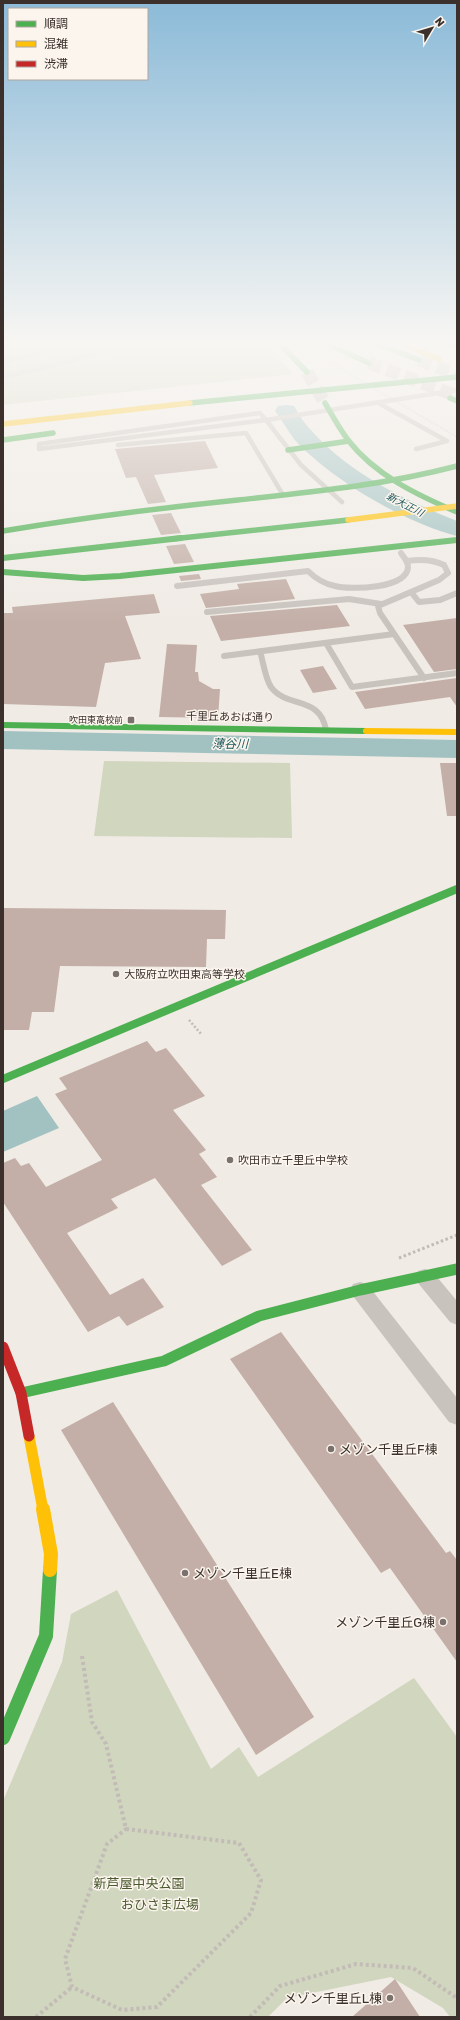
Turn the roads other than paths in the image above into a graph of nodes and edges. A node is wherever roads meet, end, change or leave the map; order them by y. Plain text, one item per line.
1 (33, 435) edge
2 (101, 435) edge
3 (152, 435) edge
4 (222, 435) edge
5 (247, 435) edge
6 (278, 435) edge
7 (345, 435) edge
8 (437, 435) edge
9 (3, 440) edge
10 (348, 441) junction
11 (69, 446) junction
12 (288, 450) junction
13 (416, 450) dead end
14 (457, 466) edge
15 (422, 483) dead end
16 (341, 488) junction
17 (283, 495) junction
18 (342, 502) dead end
19 (457, 506) edge
20 (457, 512) edge
21 (457, 516) edge
22 (443, 518) dead end
23 (3, 531) edge
24 (456, 540) edge
25 (354, 542) dead end
26 (321, 544) dead end
27 (401, 553) dead end
28 (3, 558) edge
29 (272, 560) junction
30 (407, 561) junction
31 (3, 572) edge
32 (60, 576) junction
33 (3, 579) edge
34 (177, 586) dead end
35 (411, 592) junction
36 (457, 593) edge
37 (380, 604) junction
38 (207, 612) dead end
39 (394, 634) junction
40 (326, 643) junction
41 (260, 651) junction
42 (224, 656) dead end
43 (457, 673) edge
44 (424, 678) junction
45 (3, 725) edge
46 (326, 730) junction
47 (457, 732) edge
48 (457, 889) edge
49 (3, 1079) edge
50 (457, 1269) edge
51 (425, 1277) junction
52 (360, 1290) junction
53 (457, 1316) edge
54 (3, 1347) edge
55 (21, 1393) junction
56 (457, 1415) edge
57 (3, 1738) edge

1 - 9 main road
2 - 11 lane
3 - 11 lane
4 - 11 lane
5 - 17 lane
6 - 12 lane
7 - 10 main road
8 - 13 lane
10 - 12 main road
10 - 20 main road
12 - 18 lane
14 - 16 main road
15 - 16 main road
16 - 17 main road
17 - 23 main road
19 - 28 main road
21 - 22 main road
24 - 29 main road
25 - 29 main road
26 - 29 main road
27 - 30 lane
29 - 32 main road
30 - 34 lane
30 - 35 lane
31 - 32 main road
32 - 33 main road
35 - 36 lane
35 - 37 lane
37 - 38 lane
37 - 39 lane
39 - 40 lane
39 - 44 lane
40 - 41 lane
40 - 44 lane
41 - 42 lane
41 - 46 lane
43 - 44 lane
45 - 46 main road, 千里丘あおば通り
46 - 47 main road, 千里丘あおば通り
48 - 49 main road
50 - 51 main road
51 - 52 main road
51 - 53 street
52 - 55 main road
52 - 56 street
54 - 55 main road
55 - 57 main road

